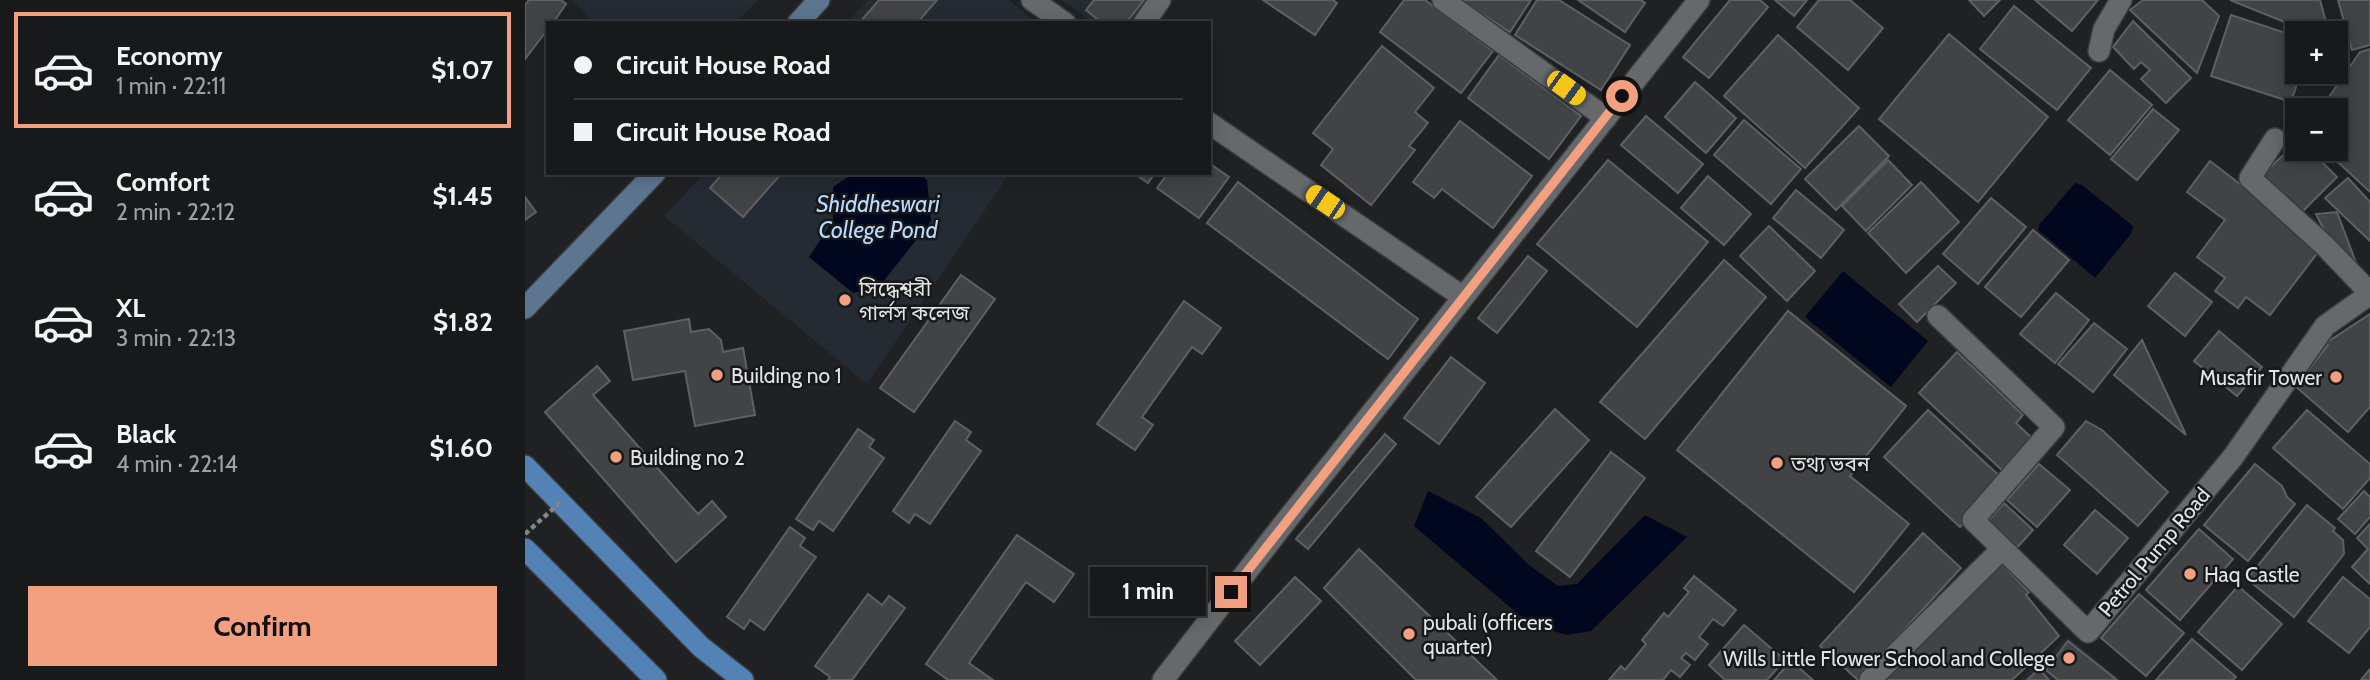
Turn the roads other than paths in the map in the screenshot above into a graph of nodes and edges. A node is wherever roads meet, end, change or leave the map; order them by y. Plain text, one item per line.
1 (819, 0) edge
2 (1032, 0) edge
3 (1160, 0) edge
4 (1443, 0) edge
5 (1699, 0) edge
6 (2121, 0) edge
7 (800, 21) edge
8 (1062, 21) edge
9 (1145, 21) edge
10 (2099, 51) dead end
11 (1606, 118) junction
12 (1211, 123) edge
13 (2275, 139) dead end
14 (653, 175) edge
15 (2370, 294) edge
16 (1463, 297) junction
17 (525, 308) edge
18 (1938, 316) dead end
19 (525, 466) edge
20 (525, 549) edge
21 (2002, 549) junction
22 (656, 680) edge
23 (743, 680) edge
24 (1164, 680) edge
25 (1870, 680) edge

1 - 7 main road
2 - 8 street
3 - 9 street
4 - 11 street
5 - 11 street
6 - 10 street
11 - 16 street
12 - 16 street
13 - 15 street
14 - 17 main road
15 - 21 street, Petrol Pump Road
16 - 24 street
18 - 21 street, Petrol Pump Road
19 - 23 main road
20 - 22 main road
21 - 25 street

